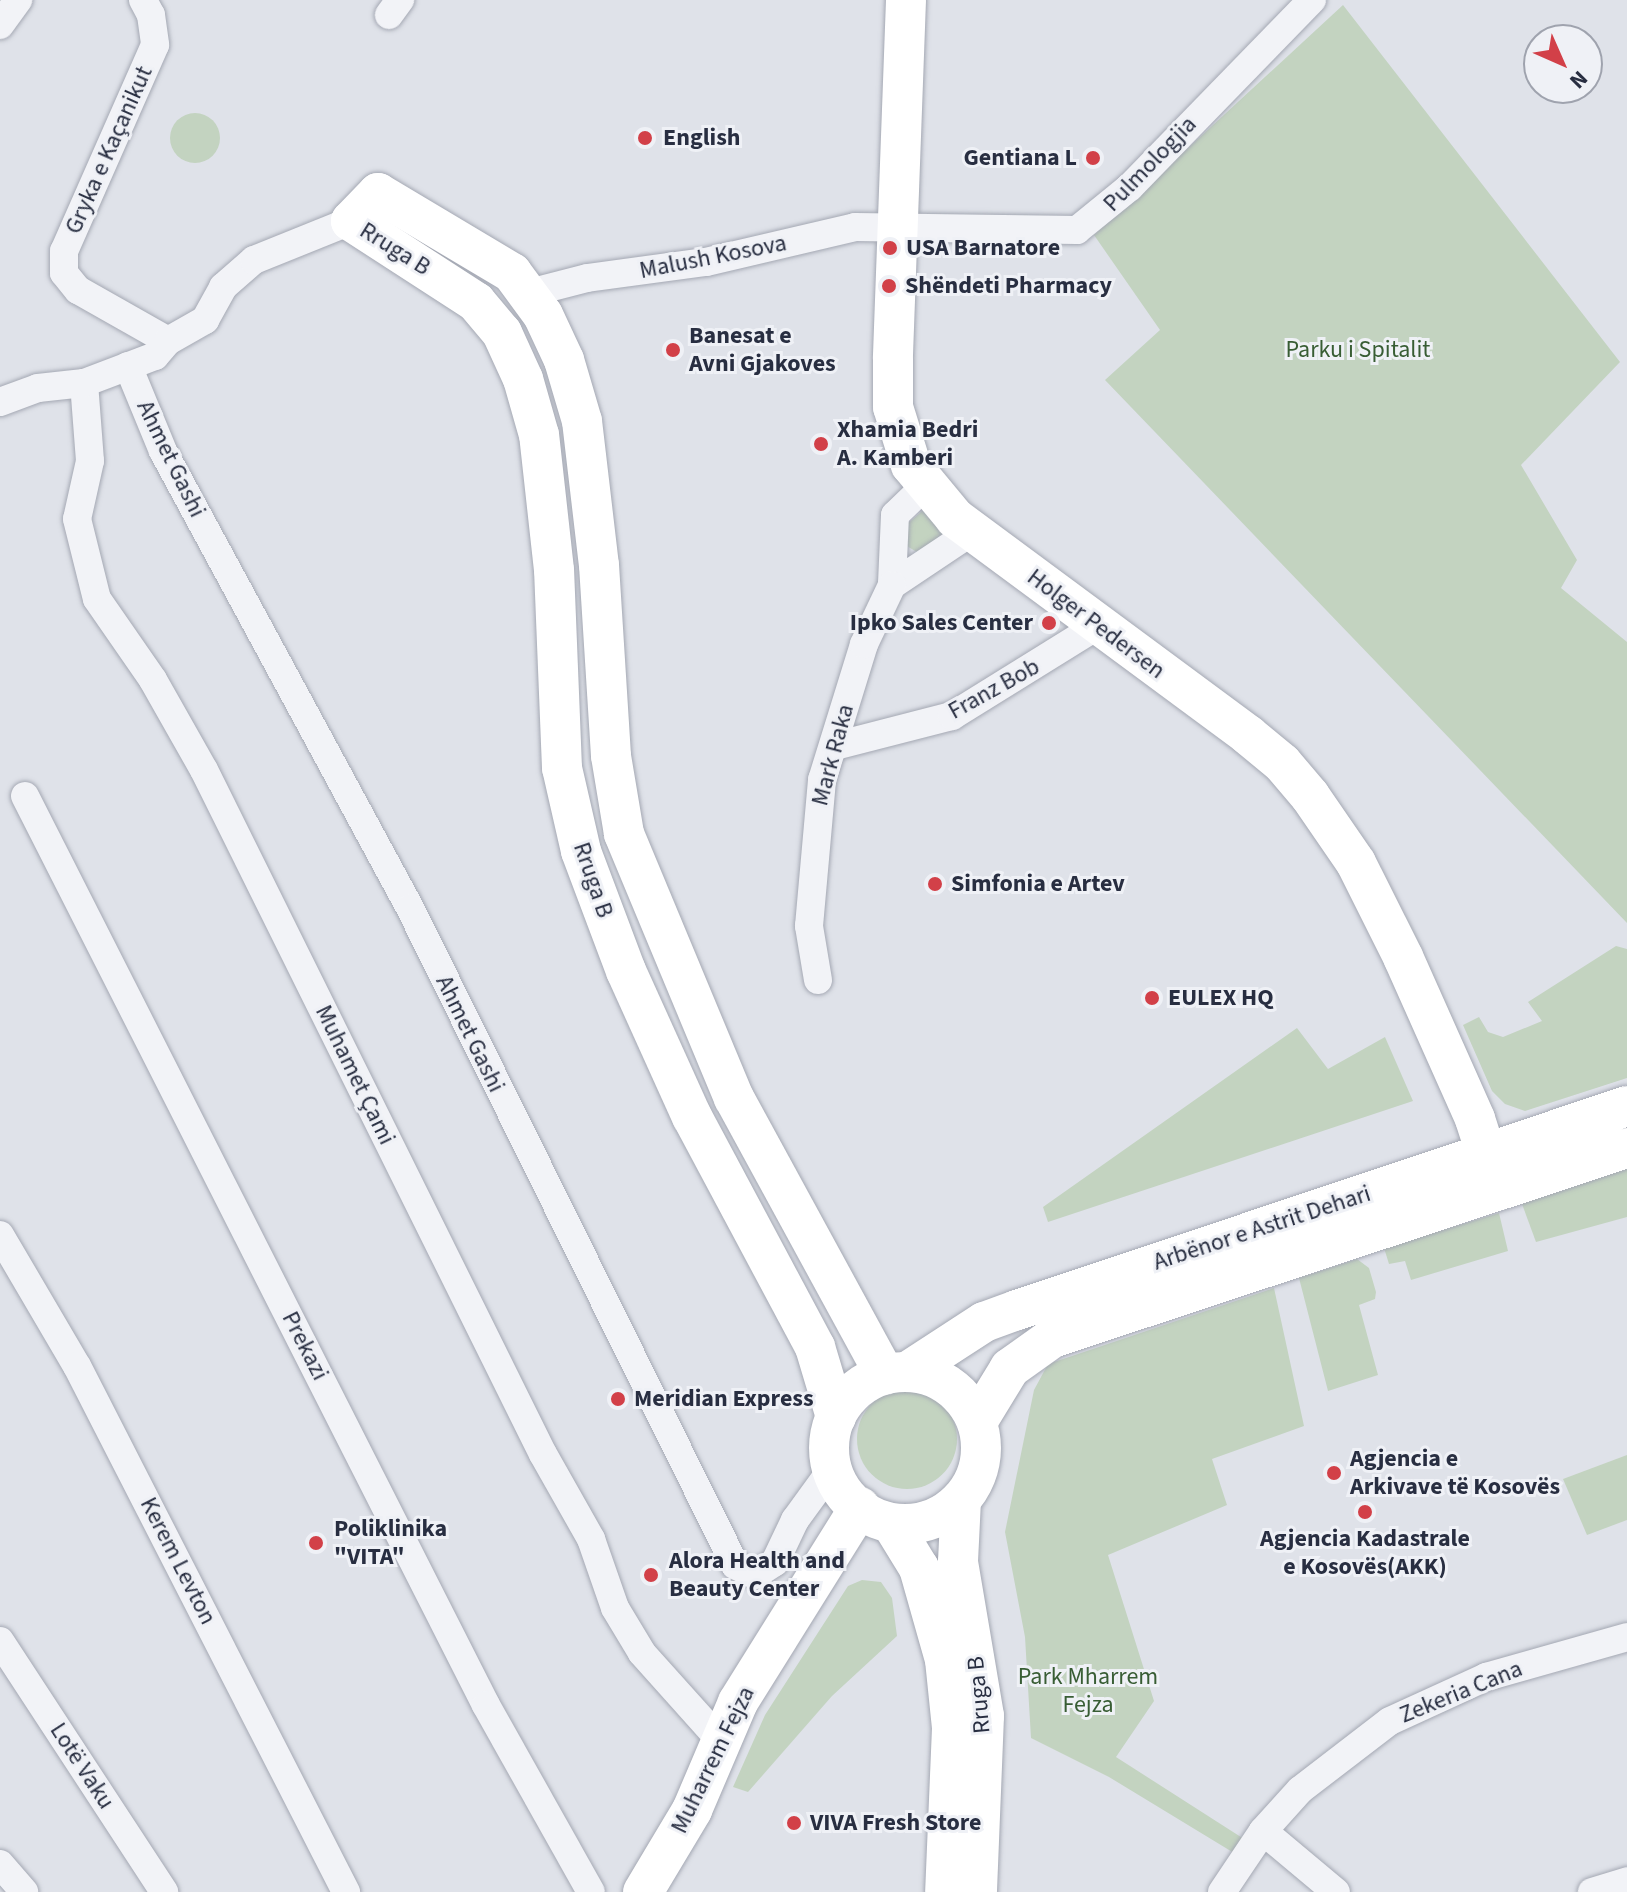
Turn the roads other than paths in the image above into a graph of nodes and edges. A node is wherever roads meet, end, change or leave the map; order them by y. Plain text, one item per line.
1 (18, 0) edge
2 (143, 0) edge
3 (906, 0) edge
4 (1312, 0) edge
5 (0, 25) edge
6 (351, 221) junction
7 (897, 227) junction
8 (529, 293) junction
9 (168, 341) junction
10 (128, 366) junction
11 (84, 383) junction
12 (0, 402) edge
13 (924, 487) junction
14 (973, 531) junction
15 (892, 585) junction
16 (1099, 625) junction
17 (835, 746) junction
18 (25, 796) dead end
19 (818, 980) dead end
20 (1627, 1106) edge
21 (1627, 1148) edge
22 (1492, 1171) junction
23 (0, 1235) edge
24 (896, 1374) junction
25 (836, 1417) junction
26 (977, 1422) junction
27 (832, 1469) junction
28 (961, 1500) junction
29 (876, 1515) junction
30 (1627, 1637) edge
31 (0, 1641) edge
32 (720, 1740) junction
33 (1263, 1831) junction
34 (0, 1864) edge
35 (1627, 1881) edge
36 (648, 1890) edge
37 (24, 1892) edge
38 (164, 1892) edge
39 (346, 1892) edge
40 (591, 1892) edge
41 (945, 1892) edge
42 (977, 1892) edge
43 (1222, 1892) edge
44 (1336, 1892) edge
45 (1592, 1892) edge

1 - 5 street
2 - 9 street, Gryka e Kaçanikut
3 - 7 main road, Holger Pedersen
4 - 7 street, Pulmologjia
6 - 8 main road, Rruga B
6 - 9 street
6 - 25 main road, Rruga B
7 - 8 street, Malush Kosova
7 - 13 main road, Holger Pedersen
8 - 24 main road, Rruga B
9 - 10 street
10 - 11 street
10 - 27 street, Ahmet Gashi
11 - 12 street
11 - 32 street, Muhamet Çami
13 - 14 main road, Holger Pedersen
13 - 15 street, Mark Raka
14 - 15 street
14 - 16 main road, Holger Pedersen
15 - 17 street, Mark Raka
16 - 17 street, Franz Bob
16 - 22 main road, Holger Pedersen
17 - 19 street, Mark Raka
18 - 40 street, Prekazi
20 - 22 main road, Arbënor e Astrit Dehari
21 - 22 main road, Arbënor e Astrit Dehari
22 - 24 main road, Arbënor e Astrit Dehari
22 - 26 main road, Arbënor e Astrit Dehari
23 - 39 street, Kerem Levton
24 - 25 main road
24 - 26 main road
25 - 27 main road
26 - 28 main road
27 - 29 main road
28 - 29 main road
28 - 42 main road, Rruga B
29 - 32 main road, Muharrem Fejza
29 - 41 main road, Rruga B
30 - 33 street, Zekeria Cana
31 - 38 street, Lotë Vaku
32 - 36 main road, Muharrem Fejza
33 - 43 street, Zekeria Cana
33 - 44 street
34 - 37 street
35 - 45 street

